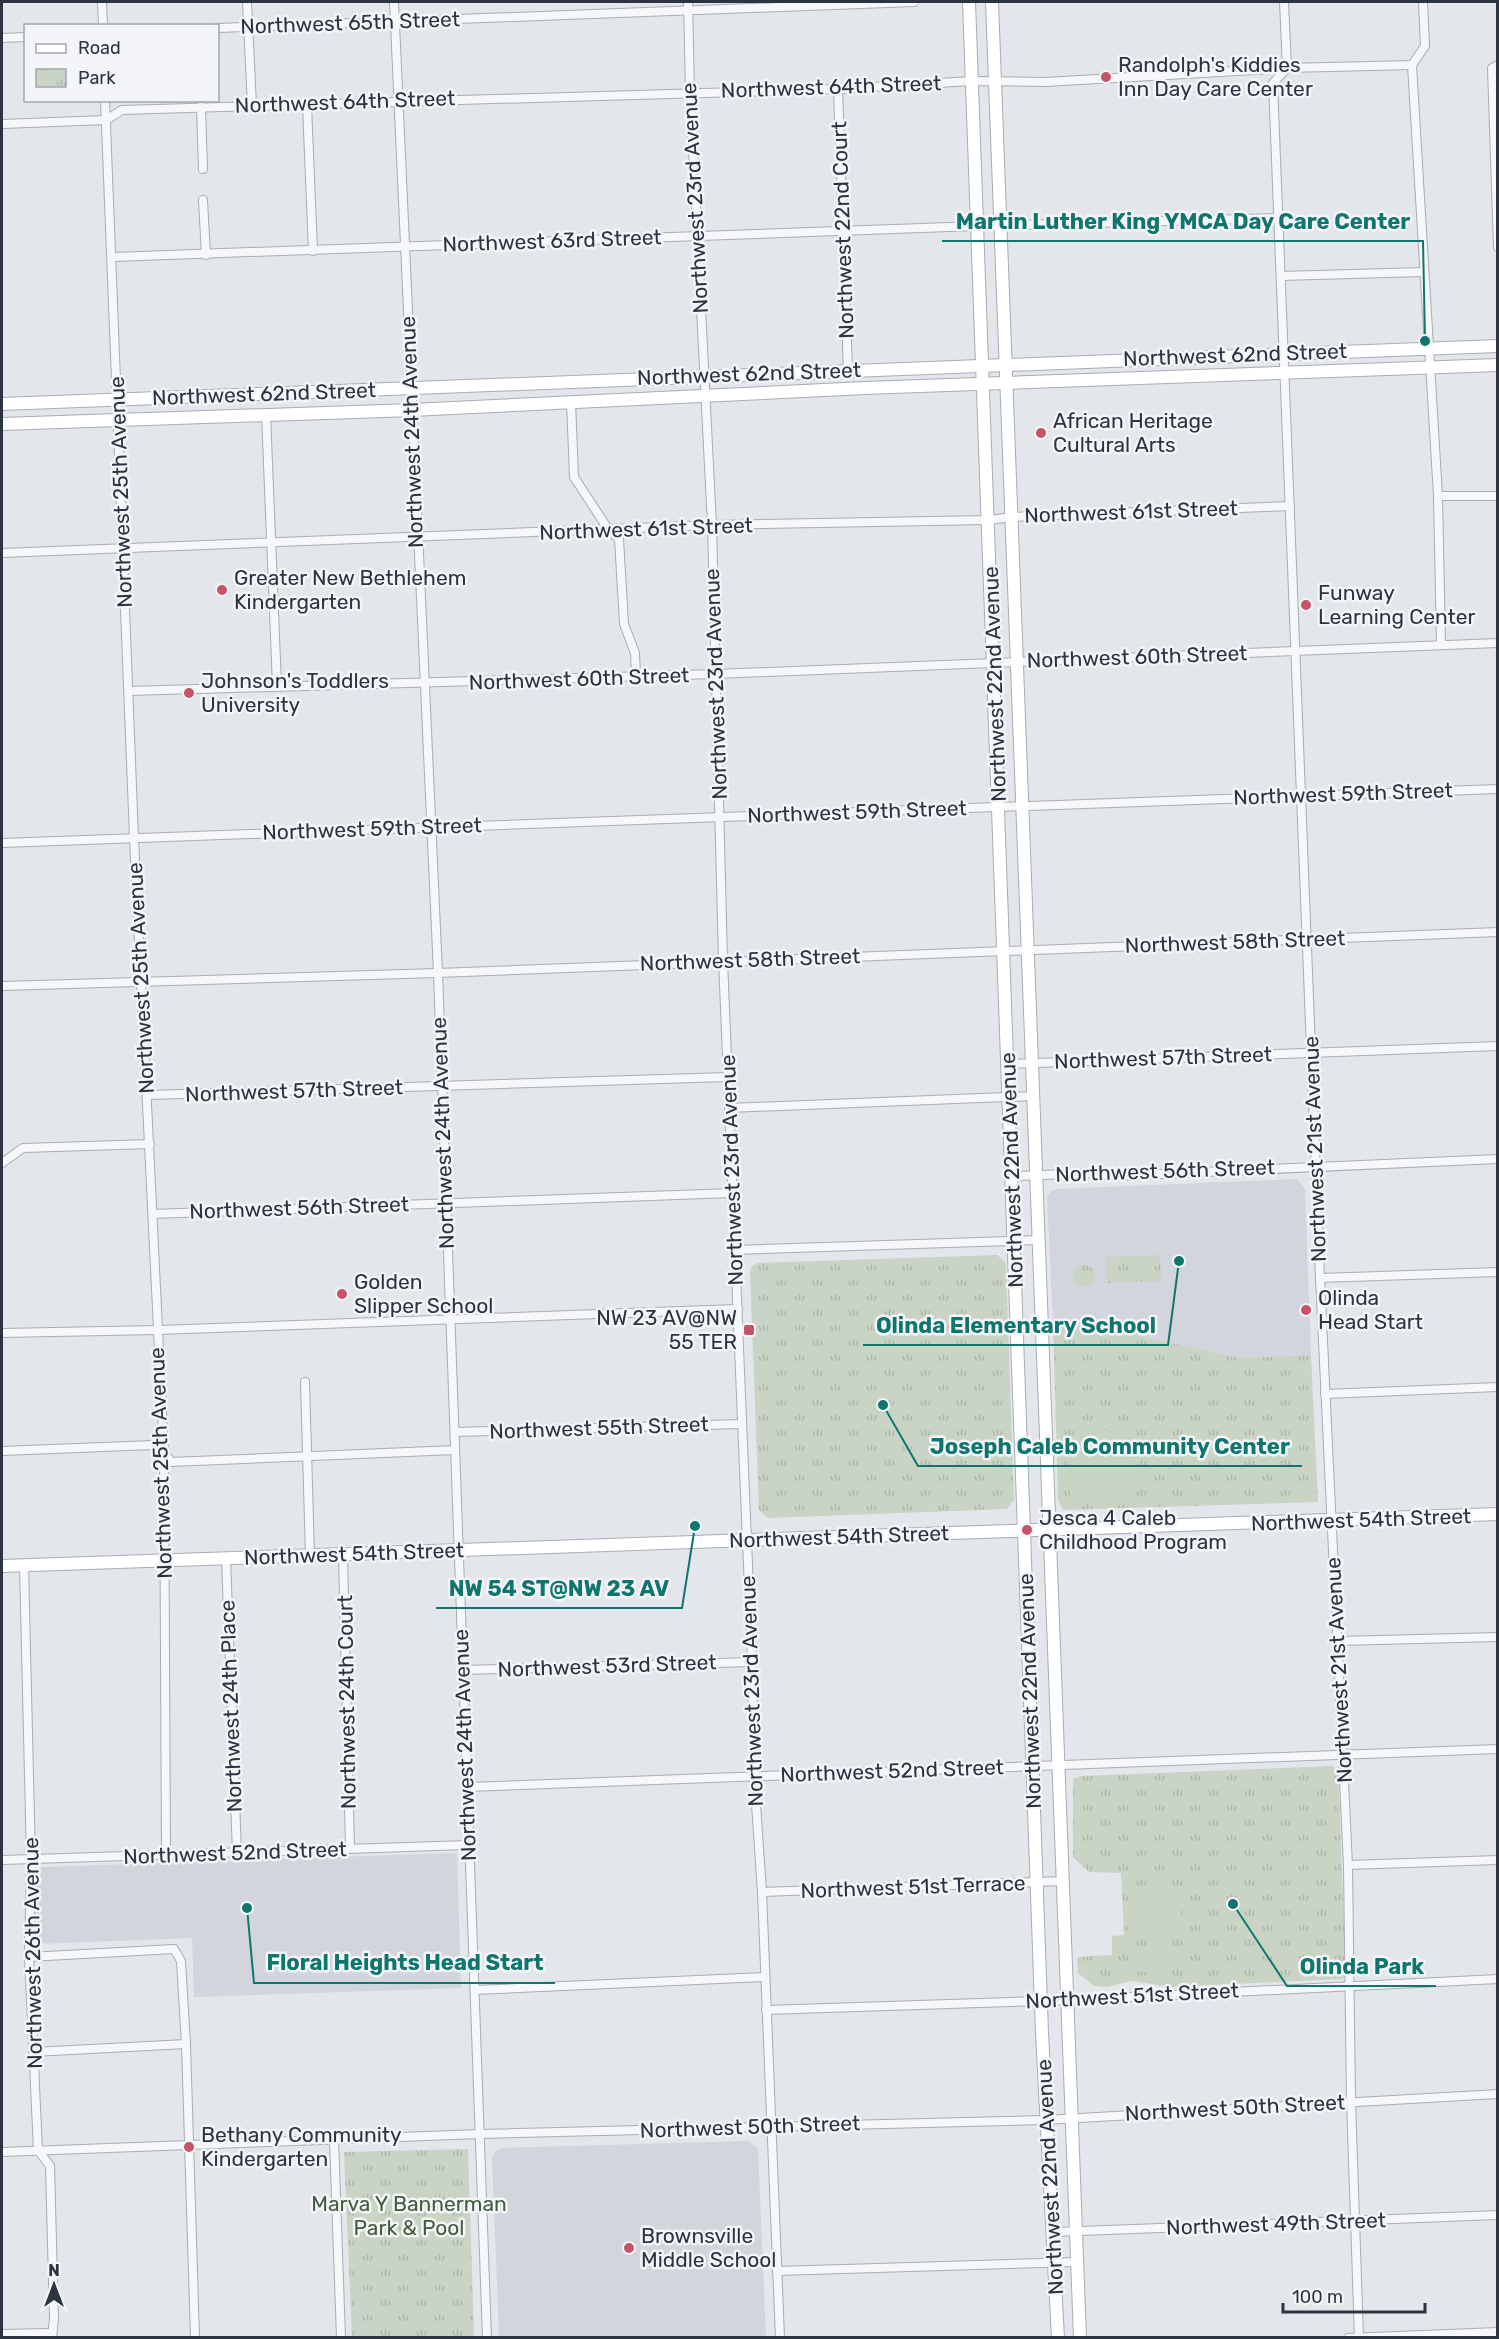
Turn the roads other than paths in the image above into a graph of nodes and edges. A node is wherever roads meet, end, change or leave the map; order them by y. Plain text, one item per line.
1 (102, 2) edge
2 (247, 2) edge
3 (393, 2) edge
4 (914, 2) edge
5 (969, 2) edge
6 (992, 2) edge
7 (1284, 2) edge
8 (1423, 2) edge
9 (688, 6) edge
10 (394, 22) junction
11 (103, 24) edge
12 (248, 26) junction
13 (219, 28) edge
14 (24, 37) edge
15 (2, 38) edge
16 (1412, 65) junction
17 (1495, 67) edge
18 (1287, 68) junction
19 (972, 81) junction
20 (995, 81) junction
21 (838, 88) junction
22 (690, 92) junction
23 (398, 101) junction
24 (105, 102) edge
25 (307, 105) junction
26 (252, 106) junction
27 (201, 107) junction
28 (106, 120) junction
29 (2, 124) edge
30 (203, 169) dead end
31 (203, 200) dead end
32 (1279, 218) junction
33 (978, 226) junction
34 (1001, 226) junction
35 (844, 232) junction
36 (697, 236) junction
37 (404, 246) junction
38 (1497, 247) edge
39 (313, 251) junction
40 (206, 255) junction
41 (113, 257) junction
42 (1424, 272) junction
43 (1281, 276) junction
44 (1497, 346) edge
45 (1430, 347) junction
46 (1285, 353) junction
47 (1006, 365) junction
48 (1497, 365) edge
49 (982, 366) junction
50 (1430, 367) junction
51 (848, 370) junction
52 (1286, 373) junction
53 (704, 375) junction
54 (1007, 383) junction
55 (983, 384) junction
56 (411, 389) junction
57 (704, 396) junction
58 (117, 398) junction
59 (571, 401) junction
60 (2, 404) edge
61 (412, 410) junction
62 (266, 414) junction
63 (117, 418) junction
64 (2, 424) edge
65 (1438, 495) junction
66 (1497, 496) edge
67 (1290, 506) junction
68 (1012, 517) junction
69 (988, 520) junction
70 (712, 525) junction
71 (608, 529) junction
72 (417, 538) junction
73 (271, 544) junction
74 (122, 549) junction
75 (2, 553) edge
76 (1497, 643) edge
77 (1441, 645) junction
78 (1295, 653) junction
79 (994, 661) junction
80 (1017, 661) junction
81 (715, 674) junction
82 (636, 677) junction
83 (424, 684) junction
84 (278, 686) junction
85 (129, 691) junction
86 (1497, 789) edge
87 (1301, 795) junction
88 (1022, 806) junction
89 (999, 807) junction
90 (720, 817) junction
91 (431, 826) junction
92 (134, 838) junction
93 (2, 843) edge
94 (1497, 933) edge
95 (1308, 939) junction
96 (1028, 950) junction
97 (1004, 951) junction
98 (723, 960) junction
99 (438, 973) junction
100 (143, 980) junction
101 (2, 986) edge
102 (1497, 1046) edge
103 (1312, 1053) junction
104 (1032, 1063) junction
105 (1008, 1064) junction
106 (728, 1077) junction
107 (441, 1086) junction
108 (148, 1095) junction
109 (1033, 1096) junction
110 (1010, 1097) junction
111 (729, 1107) junction
112 (150, 1144) junction
113 (1497, 1159) edge
114 (2, 1163) edge
115 (1316, 1166) junction
116 (1036, 1175) junction
117 (1012, 1176) junction
118 (732, 1193) junction
119 (446, 1202) junction
120 (153, 1214) junction
121 (1038, 1240) junction
122 (1015, 1241) junction
123 (735, 1250) junction
124 (1497, 1272) edge
125 (1320, 1278) junction
126 (738, 1309) junction
127 (451, 1320) junction
128 (158, 1330) junction
129 (2, 1333) edge
130 (305, 1382) dead end
131 (1497, 1387) edge
132 (1325, 1394) junction
133 (742, 1424) junction
134 (455, 1432) junction
135 (455, 1450) junction
136 (2, 1451) edge
137 (164, 1452) junction
138 (306, 1457) junction
139 (1497, 1514) edge
140 (1331, 1521) junction
141 (1049, 1529) junction
142 (1025, 1530) junction
143 (747, 1541) junction
144 (459, 1551) junction
145 (343, 1555) junction
146 (310, 1556) junction
147 (226, 1558) junction
148 (165, 1561) junction
149 (24, 1565) junction
150 (2, 1566) edge
151 (1497, 1637) edge
152 (1338, 1641) junction
153 (752, 1662) junction
154 (463, 1670) junction
155 (1497, 1749) edge
156 (1343, 1755) junction
157 (1060, 1766) junction
158 (1032, 1767) junction
159 (754, 1775) junction
160 (466, 1787) junction
161 (468, 1845) junction
162 (350, 1849) junction
163 (237, 1852) junction
164 (166, 1855) junction
165 (31, 1859) junction
166 (2, 1860) edge
167 (1497, 1860) edge
168 (1348, 1865) junction
169 (1064, 1881) junction
170 (1036, 1883) junction
171 (762, 1892) junction
172 (29, 1957) junction
173 (765, 1977) junction
174 (1497, 1979) edge
175 (1349, 1986) junction
176 (475, 1990) junction
177 (1069, 2000) junction
178 (1041, 2001) junction
179 (766, 2010) junction
180 (186, 2044) junction
181 (33, 2052) junction
182 (1497, 2094) edge
183 (1351, 2101) junction
184 (1073, 2118) junction
185 (1045, 2120) junction
186 (772, 2126) junction
187 (480, 2134) junction
188 (334, 2140) junction
189 (187, 2146) junction
190 (38, 2150) junction
191 (2, 2152) edge
192 (1497, 2215) edge
193 (1355, 2220) junction
194 (1054, 2232) junction
195 (1077, 2232) junction
196 (1055, 2262) junction
197 (1078, 2262) junction
198 (777, 2271) junction
199 (1497, 2332) edge
200 (2, 2334) edge
201 (52, 2335) edge
202 (195, 2337) edge
203 (341, 2337) edge
204 (488, 2337) edge
205 (780, 2337) edge
206 (1058, 2337) edge
207 (1080, 2337) edge
208 (1348, 2337) edge
209 (1359, 2337) edge

1 - 11 street
2 - 12 street
3 - 10 street, Northwest 24th Avenue
4 - 9 street, Northwest 65th Street
5 - 19 main road, Northwest 22nd Avenue
6 - 20 main road, Northwest 22nd Avenue
7 - 18 street, Northwest 21st Avenue
8 - 16 street
9 - 10 street, Northwest 65th Street
9 - 22 street, Northwest 23rd Avenue
10 - 12 street, Northwest 65th Street
10 - 23 street, Northwest 24th Avenue
12 - 13 street, Northwest 65th Street
12 - 26 street
14 - 15 street
16 - 18 street, Northwest 64th Street
16 - 42 street
17 - 38 street
18 - 20 street, Northwest 64th Street
18 - 32 street, Northwest 21st Avenue
19 - 20 street, Northwest 64th Street
19 - 21 street, Northwest 64th Street
19 - 33 main road, Northwest 22nd Avenue
20 - 34 main road, Northwest 22nd Avenue
21 - 22 street, Northwest 64th Street
21 - 35 street, Northwest 22nd Court
22 - 23 street, Northwest 64th Street
22 - 36 street, Northwest 23rd Avenue
23 - 25 street, Northwest 64th Street
23 - 37 street, Northwest 24th Avenue
24 - 28 street, Northwest 25th Avenue
25 - 26 street, Northwest 64th Street
25 - 39 street
26 - 27 street, Northwest 64th Street
27 - 28 street, Northwest 64th Street
27 - 30 street
28 - 29 street, Northwest 64th Street
28 - 41 street, Northwest 25th Avenue
31 - 40 street
32 - 34 street, Northwest 63rd Street
32 - 43 street, Northwest 21st Avenue
33 - 34 street, Northwest 63rd Street
33 - 35 street, Northwest 63rd Street
33 - 49 main road, Northwest 22nd Avenue
34 - 47 main road, Northwest 22nd Avenue
35 - 36 street, Northwest 63rd Street
35 - 51 street, Northwest 22nd Court
36 - 37 street, Northwest 63rd Street
36 - 53 street, Northwest 23rd Avenue
37 - 39 street, Northwest 63rd Street
37 - 56 street, Northwest 24th Avenue
39 - 40 street, Northwest 63rd Street
40 - 41 street, Northwest 63rd Street
41 - 58 street, Northwest 25th Avenue
42 - 43 street
42 - 45 street
43 - 46 street, Northwest 21st Avenue
44 - 45 main road, Northwest 62nd Street
45 - 46 main road, Northwest 62nd Street
45 - 50 street
46 - 47 main road, Northwest 62nd Street
46 - 52 street, Northwest 21st Avenue
47 - 49 main road, Northwest 62nd Street
47 - 54 main road, Northwest 22nd Avenue
48 - 50 main road, Northwest 62nd Street
49 - 51 main road, Northwest 62nd Street
49 - 55 main road, Northwest 22nd Avenue
50 - 52 main road, Northwest 62nd Street
50 - 65 street
51 - 53 main road, Northwest 62nd Street
52 - 54 main road, Northwest 62nd Street
52 - 67 street, Northwest 21st Avenue
53 - 56 main road, Northwest 62nd Street
53 - 57 street, Northwest 23rd Avenue
54 - 55 main road, Northwest 62nd Street
54 - 68 main road, Northwest 22nd Avenue
55 - 57 main road, Northwest 62nd Street
55 - 69 main road, Northwest 22nd Avenue
56 - 58 main road, Northwest 62nd Street
56 - 61 street, Northwest 24th Avenue
57 - 59 main road, Northwest 62nd Street
57 - 70 street, Northwest 23rd Avenue
58 - 60 main road, Northwest 62nd Street
58 - 63 street, Northwest 25th Avenue
59 - 61 main road, Northwest 62nd Street
59 - 71 street
61 - 62 main road, Northwest 62nd Street
61 - 72 street, Northwest 24th Avenue
62 - 63 main road, Northwest 62nd Street
62 - 73 street
63 - 64 main road, Northwest 62nd Street
63 - 74 street, Northwest 25th Avenue
65 - 66 street
65 - 77 street
67 - 68 street, Northwest 61st Street
67 - 78 street, Northwest 21st Avenue
68 - 69 street, Northwest 61st Street
68 - 80 main road, Northwest 22nd Avenue
69 - 70 street, Northwest 61st Street
69 - 79 main road, Northwest 22nd Avenue
70 - 71 street, Northwest 61st Street
70 - 81 street, Northwest 23rd Avenue
71 - 72 street, Northwest 61st Street
71 - 82 street
72 - 73 street, Northwest 61st Street
72 - 83 street, Northwest 24th Avenue
73 - 74 street, Northwest 61st Street
73 - 84 street
74 - 75 street, Northwest 61st Street
74 - 85 street, Northwest 25th Avenue
76 - 77 street, Northwest 60th Street
77 - 78 street, Northwest 60th Street
78 - 80 street, Northwest 60th Street
78 - 87 street, Northwest 21st Avenue
79 - 80 street, Northwest 60th Street
79 - 81 street, Northwest 60th Street
79 - 89 main road, Northwest 22nd Avenue
80 - 88 main road, Northwest 22nd Avenue
81 - 82 street, Northwest 60th Street
81 - 90 street, Northwest 23rd Avenue
82 - 83 street, Northwest 60th Street
83 - 84 street, Northwest 60th Street
83 - 91 street, Northwest 24th Avenue
84 - 85 street, Northwest 60th Street
85 - 92 street, Northwest 25th Avenue
86 - 87 street, Northwest 59th Street
87 - 88 street, Northwest 59th Street
87 - 95 street, Northwest 21st Avenue
88 - 89 street, Northwest 59th Street
88 - 96 main road, Northwest 22nd Avenue
89 - 90 street, Northwest 59th Street
89 - 97 main road, Northwest 22nd Avenue
90 - 91 street, Northwest 59th Street
90 - 98 street, Northwest 23rd Avenue
91 - 92 street, Northwest 59th Street
91 - 99 street, Northwest 24th Avenue
92 - 93 street, Northwest 59th Street
92 - 100 street, Northwest 25th Avenue
94 - 95 street, Northwest 58th Street
95 - 96 street, Northwest 58th Street
95 - 103 street, Northwest 21st Avenue
96 - 97 street, Northwest 58th Street
96 - 104 main road, Northwest 22nd Avenue
97 - 98 street, Northwest 58th Street
97 - 105 main road, Northwest 22nd Avenue
98 - 99 street, Northwest 58th Street
98 - 106 street, Northwest 23rd Avenue
99 - 100 street, Northwest 58th Street
99 - 107 street, Northwest 24th Avenue
100 - 101 street, Northwest 58th Street
100 - 108 street, Northwest 25th Avenue
102 - 103 street, Northwest 57th Street
103 - 104 street, Northwest 57th Street
103 - 115 street, Northwest 21st Avenue
104 - 105 street, Northwest 57th Street
104 - 109 main road, Northwest 22nd Avenue
105 - 110 main road, Northwest 22nd Avenue
106 - 107 street, Northwest 57th Street
106 - 111 street, Northwest 23rd Avenue
107 - 108 street, Northwest 57th Street
107 - 119 street, Northwest 24th Avenue
108 - 112 street, Northwest 25th Avenue
109 - 110 street, Northwest 57th Street
109 - 116 main road, Northwest 22nd Avenue
110 - 111 street, Northwest 57th Street
110 - 117 main road, Northwest 22nd Avenue
111 - 118 street, Northwest 23rd Avenue
112 - 114 street
112 - 120 street, Northwest 25th Avenue
113 - 115 street, Northwest 56th Street
115 - 116 street, Northwest 56th Street
115 - 125 street, Northwest 21st Avenue
116 - 117 street, Northwest 56th Street
116 - 121 main road, Northwest 22nd Avenue
117 - 122 main road, Northwest 22nd Avenue
118 - 119 street, Northwest 56th Street
118 - 123 street, Northwest 23rd Avenue
119 - 120 street, Northwest 56th Street
119 - 127 street, Northwest 24th Avenue
120 - 128 street, Northwest 25th Avenue
121 - 122 street
121 - 141 main road, Northwest 22nd Avenue
122 - 123 street
122 - 142 main road, Northwest 22nd Avenue
123 - 126 street, Northwest 23rd Avenue
124 - 125 street
125 - 132 street, Northwest 21st Avenue
126 - 127 street
126 - 133 street, Northwest 23rd Avenue
127 - 128 street
127 - 134 street, Northwest 24th Avenue
128 - 129 street
128 - 137 street, Northwest 25th Avenue
130 - 138 street
131 - 132 street
132 - 140 street, Northwest 21st Avenue
133 - 134 street, Northwest 55th Street
133 - 143 street, Northwest 23rd Avenue
134 - 135 street, Northwest 24th Avenue
135 - 138 street
135 - 144 street, Northwest 24th Avenue
136 - 137 street
137 - 138 street
137 - 148 street, Northwest 25th Avenue
138 - 146 street
139 - 140 main road, Northwest 54th Street
140 - 141 main road, Northwest 54th Street
140 - 152 street, Northwest 21st Avenue
141 - 142 main road, Northwest 54th Street
141 - 157 main road, Northwest 22nd Avenue
142 - 143 main road, Northwest 54th Street
142 - 158 main road, Northwest 22nd Avenue
143 - 144 main road, Northwest 54th Street
143 - 153 street, Northwest 23rd Avenue
144 - 145 main road, Northwest 54th Street
144 - 154 street, Northwest 24th Avenue
145 - 146 main road, Northwest 54th Street
145 - 162 street, Northwest 24th Court
146 - 147 main road, Northwest 54th Street
147 - 148 main road, Northwest 54th Street
147 - 163 street, Northwest 24th Place
148 - 149 main road, Northwest 54th Street
148 - 164 street, Northwest 25th Avenue
149 - 150 main road, Northwest 54th Street
149 - 165 street, Northwest 26th Avenue
151 - 152 street
152 - 156 street, Northwest 21st Avenue
153 - 154 street, Northwest 53rd Street
153 - 159 street, Northwest 23rd Avenue
154 - 160 street, Northwest 24th Avenue
155 - 156 street, Northwest 52nd Street
156 - 157 street, Northwest 52nd Street
156 - 168 street, Northwest 21st Avenue
157 - 158 street, Northwest 52nd Street
157 - 169 main road, Northwest 22nd Avenue
158 - 159 street, Northwest 52nd Street
158 - 170 main road, Northwest 22nd Avenue
159 - 160 street, Northwest 52nd Street
159 - 171 street, Northwest 23rd Avenue
160 - 161 street, Northwest 24th Avenue
161 - 162 street, Northwest 52nd Street
161 - 176 street, Northwest 24th Avenue
162 - 163 street, Northwest 52nd Street
163 - 164 street, Northwest 52nd Street
164 - 165 street, Northwest 52nd Street
165 - 166 street, Northwest 52nd Street
165 - 172 street, Northwest 26th Avenue
167 - 168 street
168 - 175 street, Northwest 21st Avenue
169 - 170 street, Northwest 51st Terrace
169 - 177 main road, Northwest 22nd Avenue
170 - 171 street, Northwest 51st Terrace
170 - 178 main road, Northwest 22nd Avenue
171 - 173 street, Northwest 23rd Avenue
172 - 180 street
172 - 181 street, Northwest 26th Avenue
173 - 176 street
173 - 179 street, Northwest 23rd Avenue
174 - 175 street, Northwest 51st Street
175 - 177 street, Northwest 51st Street
175 - 183 street, Northwest 21st Avenue
176 - 187 street, Northwest 24th Avenue
177 - 178 street, Northwest 51st Street
177 - 184 main road, Northwest 22nd Avenue
178 - 179 street, Northwest 51st Street
178 - 185 main road, Northwest 22nd Avenue
179 - 186 street, Northwest 23rd Avenue
180 - 181 street
180 - 189 street
181 - 190 street, Northwest 26th Avenue
182 - 183 street, Northwest 50th Street
183 - 184 street, Northwest 50th Street
183 - 193 street, Northwest 21st Avenue
184 - 185 street, Northwest 50th Street
184 - 195 main road, Northwest 22nd Avenue
185 - 186 street, Northwest 50th Street
185 - 194 main road, Northwest 22nd Avenue
186 - 187 street, Northwest 50th Street
186 - 198 street, Northwest 23rd Avenue
187 - 188 street, Northwest 50th Street
187 - 204 street, Northwest 24th Avenue
188 - 189 street, Northwest 50th Street
188 - 203 street
189 - 190 street, Northwest 50th Street
189 - 202 street
190 - 191 street, Northwest 50th Street
190 - 201 street, Northwest 26th Avenue
192 - 193 street, Northwest 49th Street
193 - 195 street, Northwest 49th Street
193 - 209 street, Northwest 21st Avenue
194 - 195 street, Northwest 49th Street
194 - 196 main road, Northwest 22nd Avenue
195 - 197 main road, Northwest 22nd Avenue
196 - 197 street
196 - 198 street
196 - 206 main road, Northwest 22nd Avenue
197 - 207 main road, Northwest 22nd Avenue
198 - 205 street, Northwest 23rd Avenue
199 - 209 street
200 - 201 street
208 - 209 street

